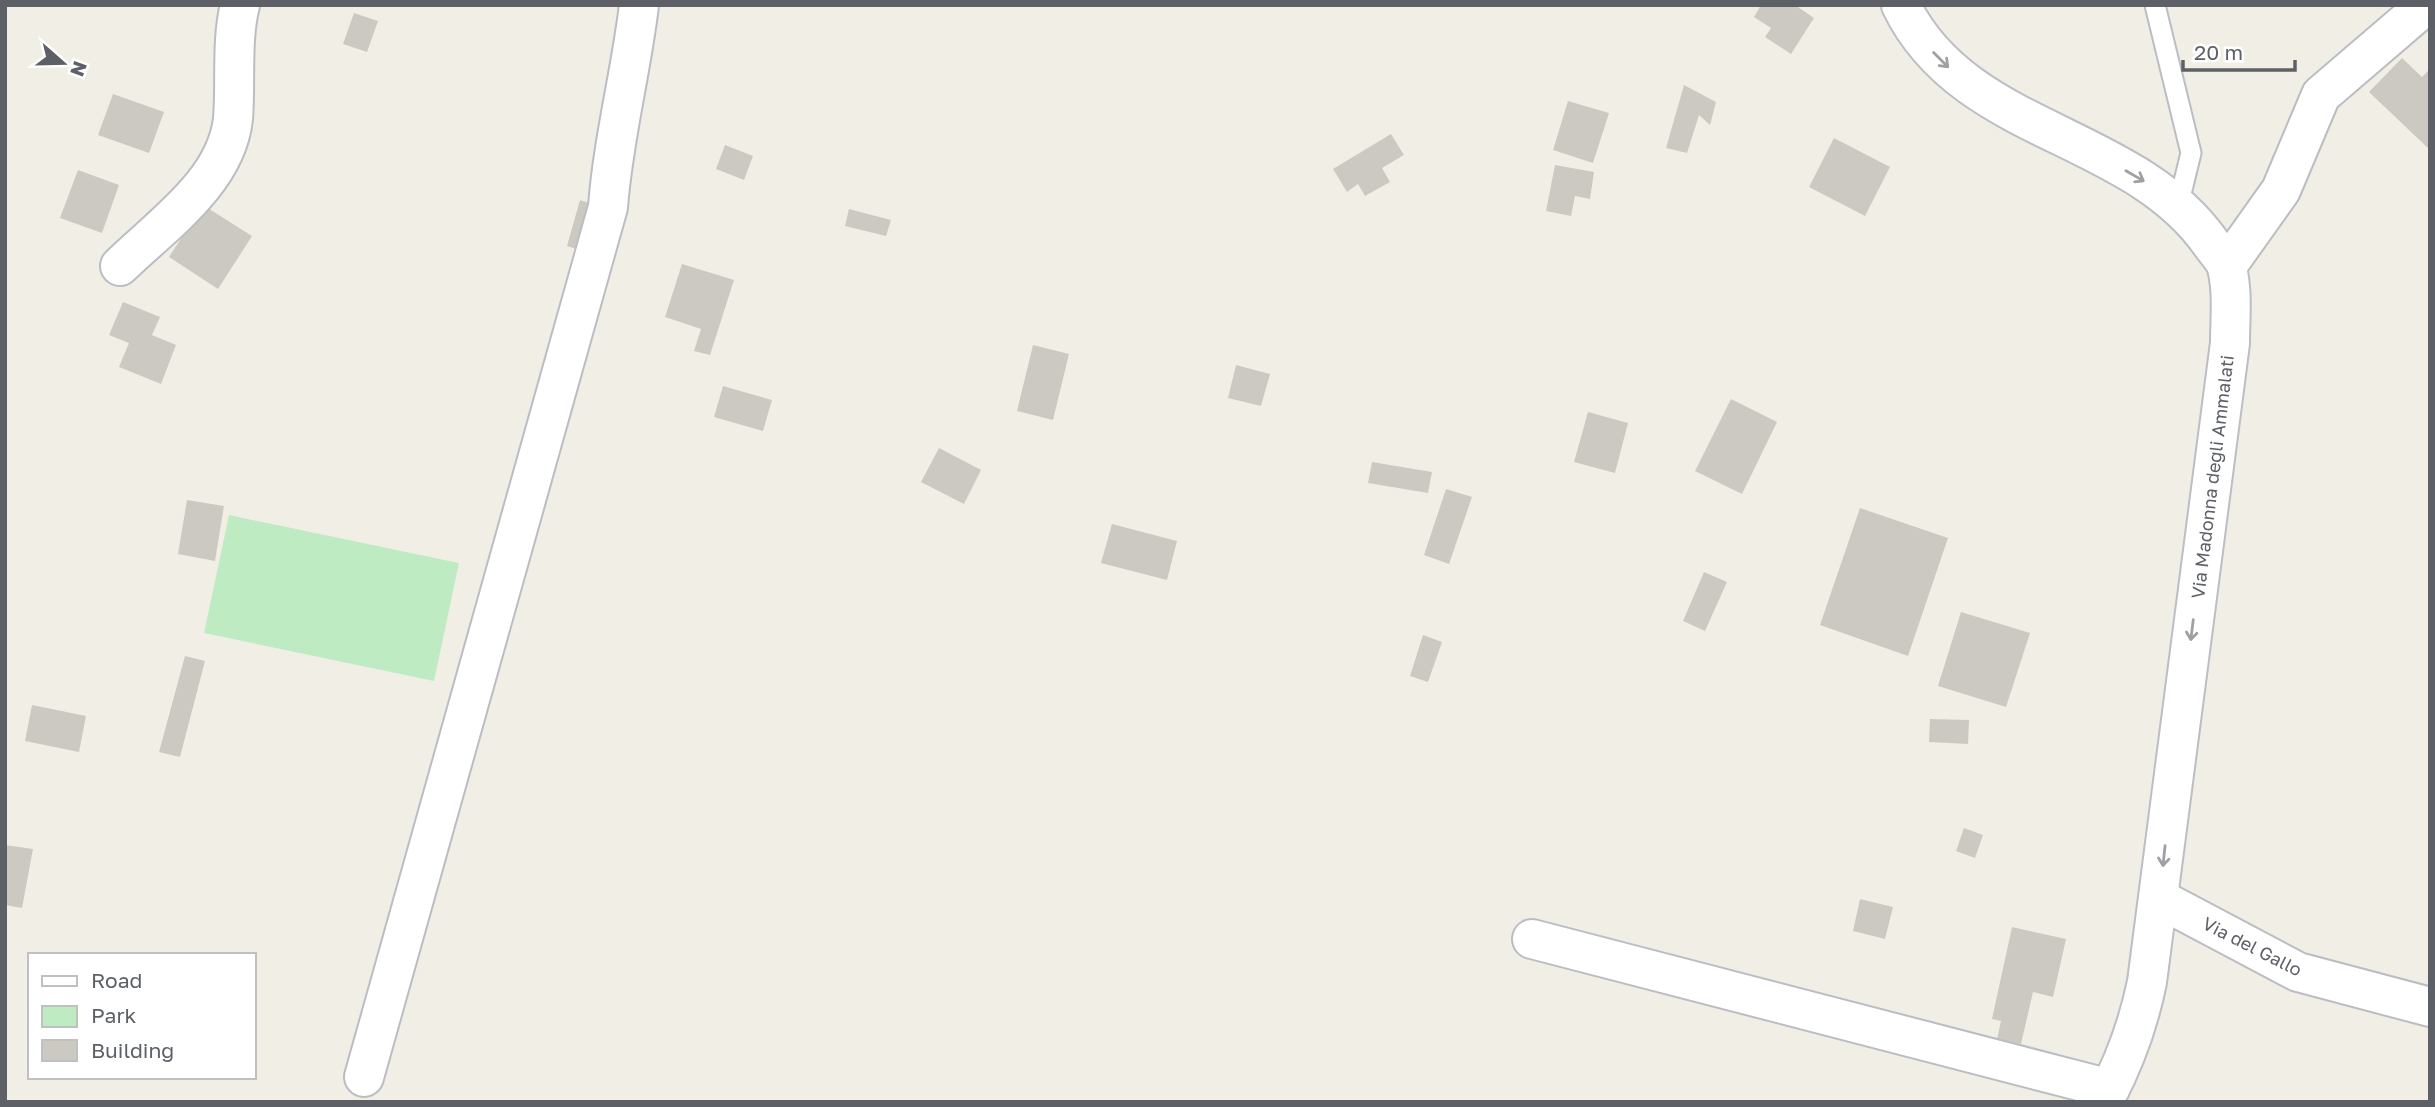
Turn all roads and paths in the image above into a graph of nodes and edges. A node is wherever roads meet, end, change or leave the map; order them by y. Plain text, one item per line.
1 (240, 5) edge
2 (639, 5) edge
3 (1901, 5) edge
4 (2155, 5) edge
5 (2426, 5) edge
6 (2178, 206) junction
7 (120, 266) dead end
8 (2227, 266) junction
9 (2160, 899) junction
10 (1532, 939) dead end
11 (2430, 1007) edge
12 (364, 1077) dead end
13 (2106, 1095) edge

1 - 7 street
2 - 12 street
3 -> 6 street
4 - 6 lane
5 - 8 street
6 - 8 street
8 -> 9 street, Via Madonna degli Ammalati
9 - 11 street, Via del Gallo
9 - 13 street, Via Madonna degli Ammalati
10 - 13 street

